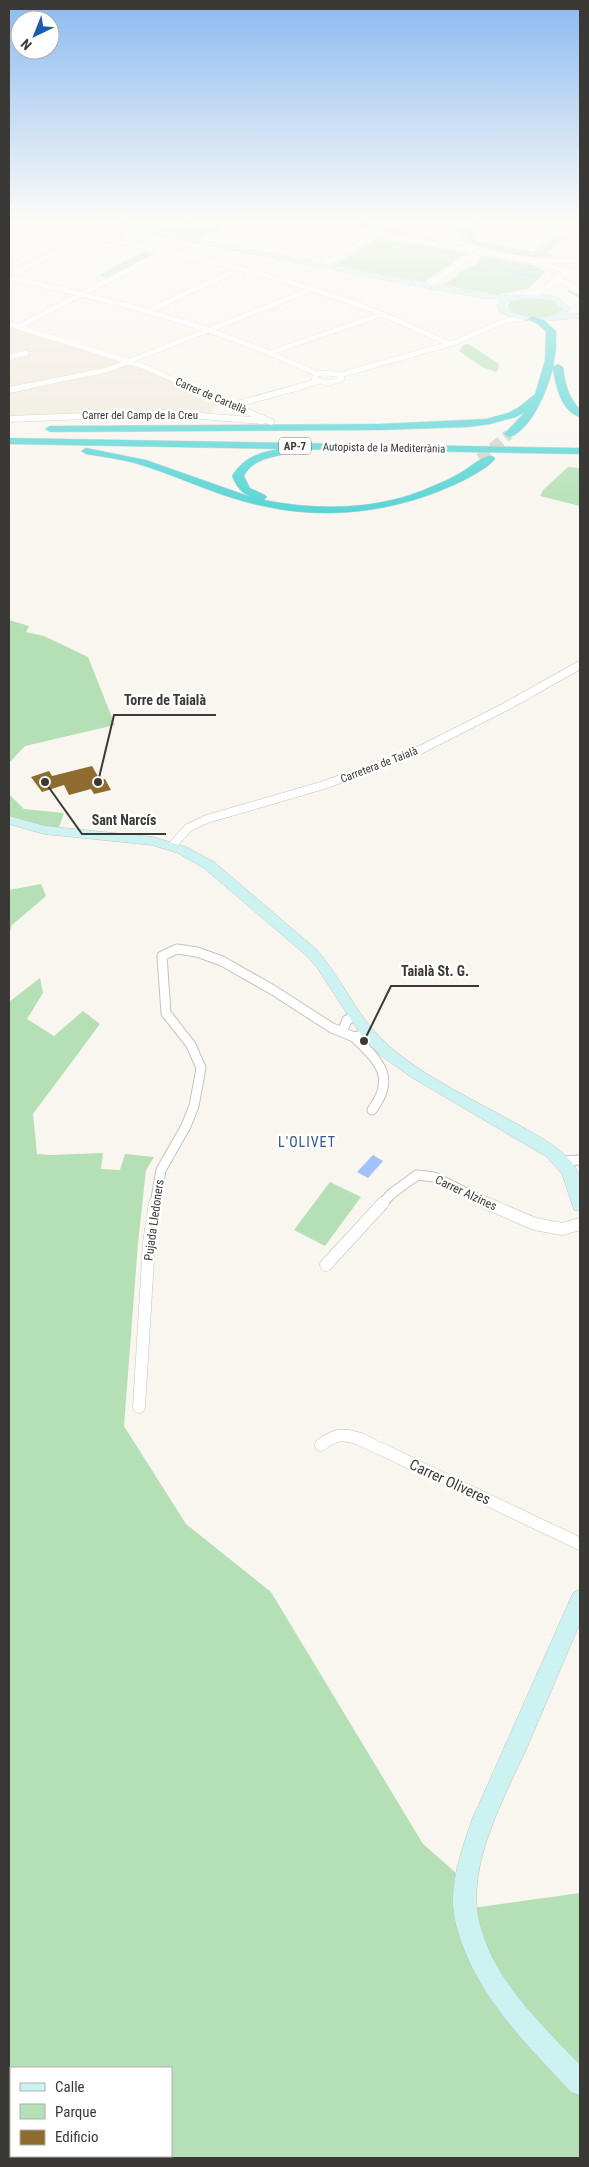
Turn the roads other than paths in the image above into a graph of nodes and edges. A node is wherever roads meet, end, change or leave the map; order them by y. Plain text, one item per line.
1 (32, 320) edge
2 (183, 320) edge
3 (234, 320) edge
4 (365, 320) edge
5 (396, 320) edge
6 (511, 320) edge
7 (535, 320) edge
8 (554, 320) edge
9 (504, 321) joint
10 (9, 324) edge
11 (18, 327) junction
12 (212, 329) junction
13 (9, 330) edge
14 (449, 344) junction
15 (272, 352) junction
16 (26, 353) dead end
17 (9, 357) edge
18 (130, 361) junction
19 (558, 367) junction
20 (318, 374) junction
21 (340, 375) junction
22 (317, 382) junction
23 (9, 390) edge
24 (538, 396) junction
25 (234, 405) junction
26 (580, 414) edge
27 (9, 419) edge
28 (270, 422) joint
29 (37, 430) dead end
30 (12, 431) edge
31 (514, 435) joint
32 (9, 441) edge
33 (580, 442) edge
34 (9, 445) edge
35 (445, 449) junction
36 (580, 452) edge
37 (485, 459) joint
38 (580, 665) edge
39 (9, 820) edge
40 (172, 846) junction
41 (355, 1016) junction
42 (343, 1030) junction
43 (361, 1036) junction
44 (372, 1110) dead end
45 (580, 1160) edge
46 (562, 1161) junction
47 (580, 1205) edge
48 (580, 1224) edge
49 (326, 1265) dead end
50 (139, 1407) dead end
51 (321, 1445) dead end
52 (580, 1544) edge
53 (580, 1600) edge
54 (580, 2083) edge

1 - 11 street
2 - 12 street
3 - 12 street
4 - 15 street
5 - 14 street
6 - 9 street
7 - 24 highway
8 - 19 highway
9 - 14 street
10 - 11 street, Carrer de Cartellà
11 - 13 street
11 - 18 street, Carrer de Cartellà
12 - 15 street
12 - 18 street
14 - 21 street
15 - 20 street
16 - 17 street
18 - 23 street
18 - 25 street, Carrer de Cartellà
19 - 26 highway
19 - 31 highway
20 - 21 street
20 - 22 street
21 - 22 street
22 - 25 street
24 - 29 highway
24 - 31 highway
25 - 28 street, Carrer de Cartellà
27 - 28 street, Carrer del Camp de la Creu
30 - 33 highway, Autopista de la Mediterrània / AP-7
32 - 35 highway, Autopista de la Mediterrània / AP-7
34 - 37 highway
35 - 36 highway, Autopista de la Mediterrània / AP-7
35 - 37 highway
38 - 40 street, Carretera de Taialà
39 - 40 main road
40 - 41 main road
41 - 42 street
41 - 43 main road
42 - 43 street, Pujada Lledoners
42 - 50 street, Pujada Lledoners
43 - 44 street, Pujada Lledoners
43 - 46 main road
45 - 46 street
46 - 47 main road
48 - 49 street, Carrer Alzines
51 - 52 street, Carrer Oliveres
53 - 54 main road

